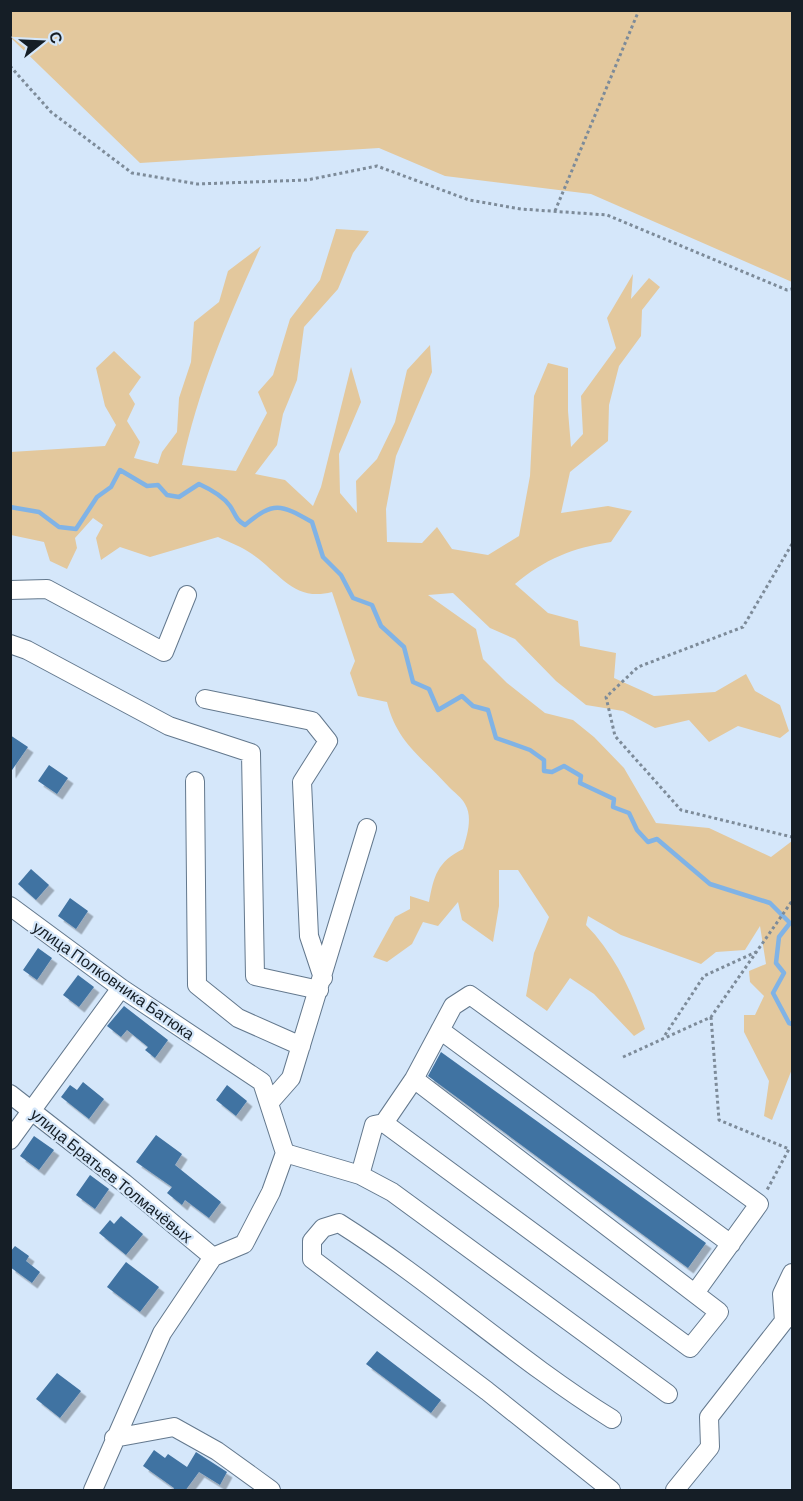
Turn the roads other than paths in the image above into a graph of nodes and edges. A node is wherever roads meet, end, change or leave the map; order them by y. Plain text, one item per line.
1 (10, 590) edge
2 (187, 595) dead end
3 (10, 644) edge
4 (204, 699) dead end
5 (195, 782) dead end
6 (367, 828) dead end
7 (10, 906) edge
8 (321, 984) junction
9 (121, 988) junction
10 (440, 1030) junction
11 (301, 1046) junction
12 (414, 1079) junction
13 (10, 1094) edge
14 (269, 1103) junction
15 (32, 1109) junction
16 (384, 1123) junction
17 (10, 1140) edge
18 (285, 1153) junction
19 (360, 1175) junction
20 (730, 1244) junction
21 (213, 1257) junction
22 (792, 1273) edge
23 (695, 1293) junction
24 (788, 1317) edge
25 (668, 1394) dead end
26 (612, 1419) dead end
27 (114, 1438) junction
28 (93, 1491) edge
29 (271, 1491) edge
30 (611, 1491) edge
31 (675, 1491) edge

1 - 2 street
3 - 8 street
4 - 8 street
5 - 11 street
6 - 8 street
7 - 9 street, улица Полковника Батюка
8 - 11 street
9 - 14 street, улица Полковника Батюка
9 - 15 street
10 - 12 street
10 - 20 street
10 - 20 street
11 - 14 street
12 - 16 street
12 - 23 street
13 - 15 street, улица Братьев Толмачёвых
14 - 18 street, улица Полковника Батюка
15 - 17 street
15 - 21 street, улица Братьев Толмачёвых
16 - 19 street
16 - 23 street
18 - 19 street
18 - 21 street
19 - 25 street
20 - 23 street
21 - 27 street
22 - 24 street
24 - 31 street
26 - 30 street
27 - 28 street
27 - 29 street

